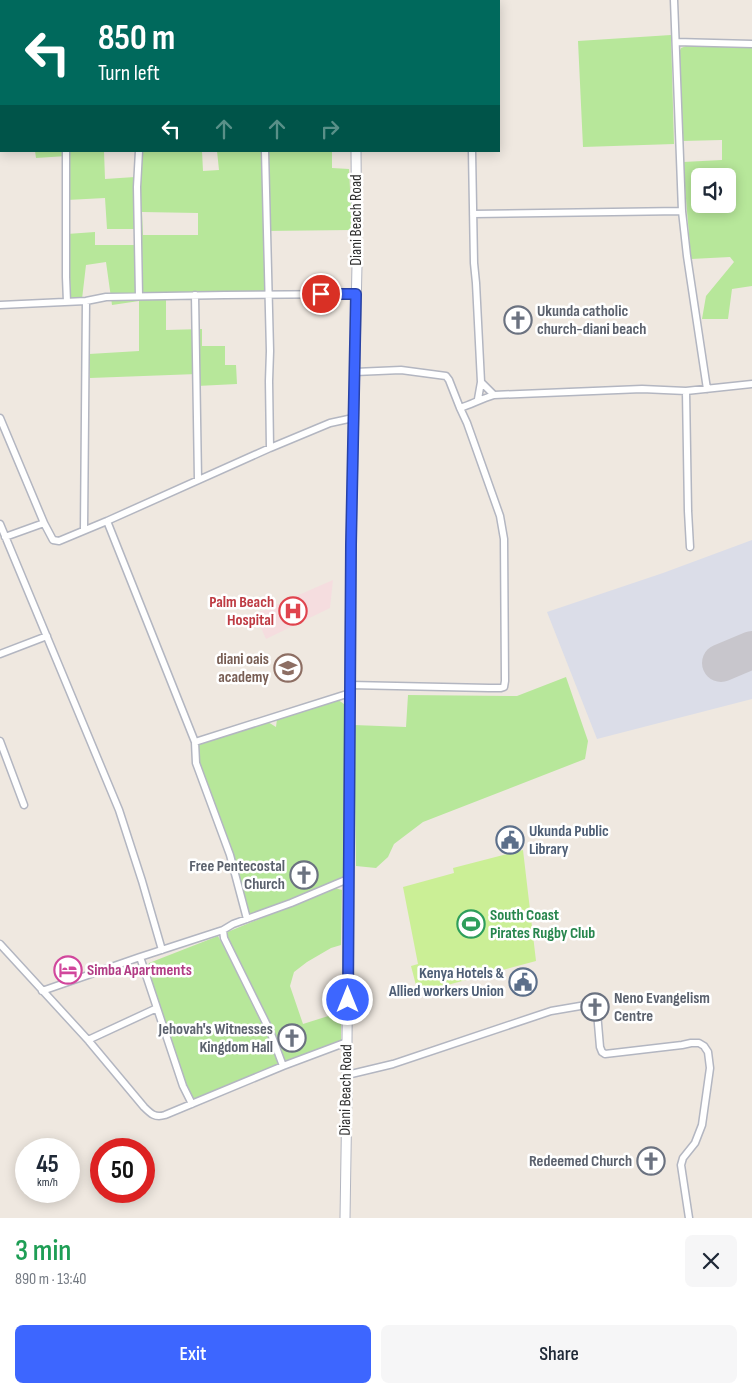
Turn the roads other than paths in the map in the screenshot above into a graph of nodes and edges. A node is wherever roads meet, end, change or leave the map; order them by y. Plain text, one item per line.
1 (674, 0) edge
2 (676, 42) junction
3 (752, 44) edge
4 (66, 152) edge
5 (138, 152) edge
6 (265, 152) edge
7 (356, 152) edge
8 (472, 152) edge
9 (682, 210) junction
10 (473, 214) junction
11 (356, 294) junction
12 (195, 295) junction
13 (268, 295) junction
14 (139, 296) junction
15 (86, 301) junction
16 (67, 302) junction
17 (0, 305) edge
18 (355, 372) junction
19 (481, 382) junction
20 (752, 384) edge
21 (707, 389) junction
22 (686, 391) junction
23 (494, 395) junction
24 (478, 399) junction
25 (460, 408) junction
26 (0, 418) edge
27 (353, 418) junction
28 (270, 448) junction
29 (198, 480) junction
30 (108, 521) junction
31 (44, 523) junction
32 (0, 524) edge
33 (84, 530) junction
34 (5, 537) junction
35 (690, 547) dead end
36 (47, 636) junction
37 (0, 654) edge
38 (350, 689) junction
39 (0, 741) edge
40 (195, 742) junction
41 (24, 806) dead end
42 (348, 879) junction
43 (246, 919) junction
44 (223, 930) junction
45 (0, 944) edge
46 (162, 950) junction
47 (140, 957) junction
48 (42, 991) junction
49 (157, 1008) junction
50 (88, 1040) junction
51 (346, 1042) junction
52 (283, 1066) junction
53 (347, 1076) junction
54 (192, 1104) junction
55 (345, 1218) edge
56 (688, 1218) edge

1 - 2 street
2 - 3 street
2 - 9 street
4 - 16 street
5 - 14 street
6 - 13 street
7 - 11 main road, Diani Beach Road
8 - 10 street
9 - 10 street
9 - 21 street
10 - 19 street
11 - 13 street
11 - 18 main road, Diani Beach Road
12 - 13 street
12 - 14 street
12 - 29 street
13 - 28 street
14 - 15 street
15 - 16 street
15 - 33 street
16 - 17 street
18 - 25 street
18 - 27 main road, Diani Beach Road
19 - 23 street
19 - 24 street
20 - 21 street
21 - 22 street
22 - 23 street
22 - 35 street
23 - 24 street
24 - 25 street
25 - 38 street
26 - 31 street
27 - 28 street
27 - 38 main road, Diani Beach Road
28 - 29 street
29 - 30 street
30 - 33 street
30 - 40 street
31 - 33 street
31 - 34 street
32 - 34 street
34 - 36 street
36 - 37 street
36 - 46 street
38 - 40 street
38 - 42 main road, Diani Beach Road
39 - 41 street
40 - 43 street
42 - 43 street
42 - 51 main road, Diani Beach Road
43 - 44 street
44 - 46 street
44 - 52 street
45 - 48 street
46 - 47 street
47 - 48 street
47 - 49 street
48 - 50 street
49 - 50 street
49 - 54 street
50 - 54 street
51 - 52 street
51 - 53 main road, Diani Beach Road
52 - 54 street
53 - 55 main road, Diani Beach Road
53 - 56 street

